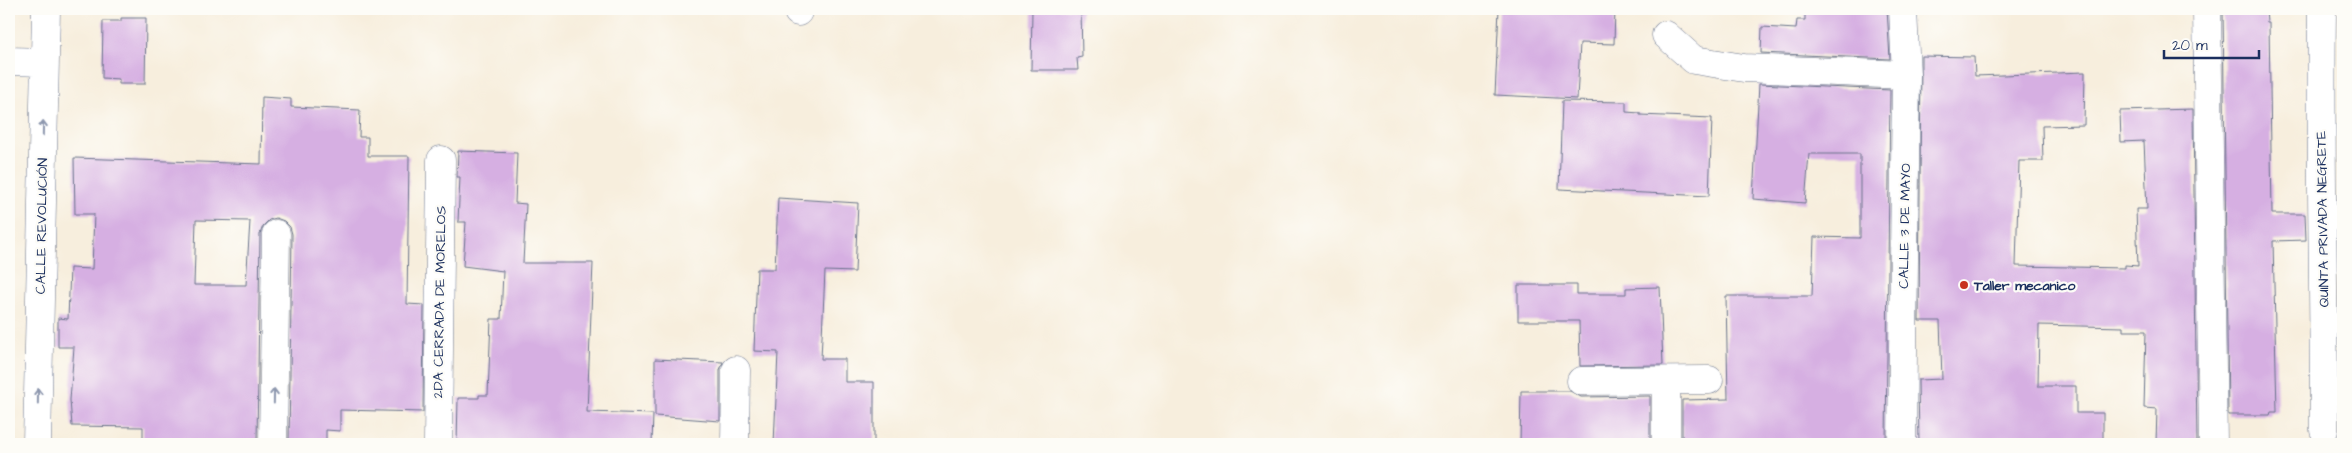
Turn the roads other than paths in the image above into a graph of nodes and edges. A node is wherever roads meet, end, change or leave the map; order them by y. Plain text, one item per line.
1 (46, 9) edge
2 (1903, 9) edge
3 (2207, 9) edge
4 (2322, 9) edge
5 (1666, 35) dead end
6 (9, 61) edge
7 (44, 62) junction
8 (1906, 75) junction
9 (2332, 116) edge
10 (441, 160) dead end
11 (276, 234) dead end
12 (2334, 243) edge
13 (736, 370) dead end
14 (1709, 380) dead end
15 (1581, 381) dead end
16 (1666, 381) junction
17 (2324, 430) dead end
18 (38, 444) edge
19 (273, 444) edge
20 (438, 444) edge
21 (735, 444) edge
22 (1666, 444) edge
23 (1902, 444) edge
24 (2213, 444) edge

1 - 7 street, CALLE REVOLUCIÓN
2 - 8 street, CALLE 3 DE MAYO
3 - 24 street
4 - 9 street, QUINTA PRIVADA NEGRETE
5 - 8 street
6 - 7 street
18 -> 7 street, CALLE REVOLUCIÓN
8 - 23 street, CALLE 3 DE MAYO
9 - 12 street, QUINTA PRIVADA NEGRETE
10 - 20 street, 2DA CERRADA DE MORELOS
19 -> 11 street
12 - 17 street, QUINTA PRIVADA NEGRETE
13 - 21 street
14 - 16 street
15 - 16 street
16 - 22 street

